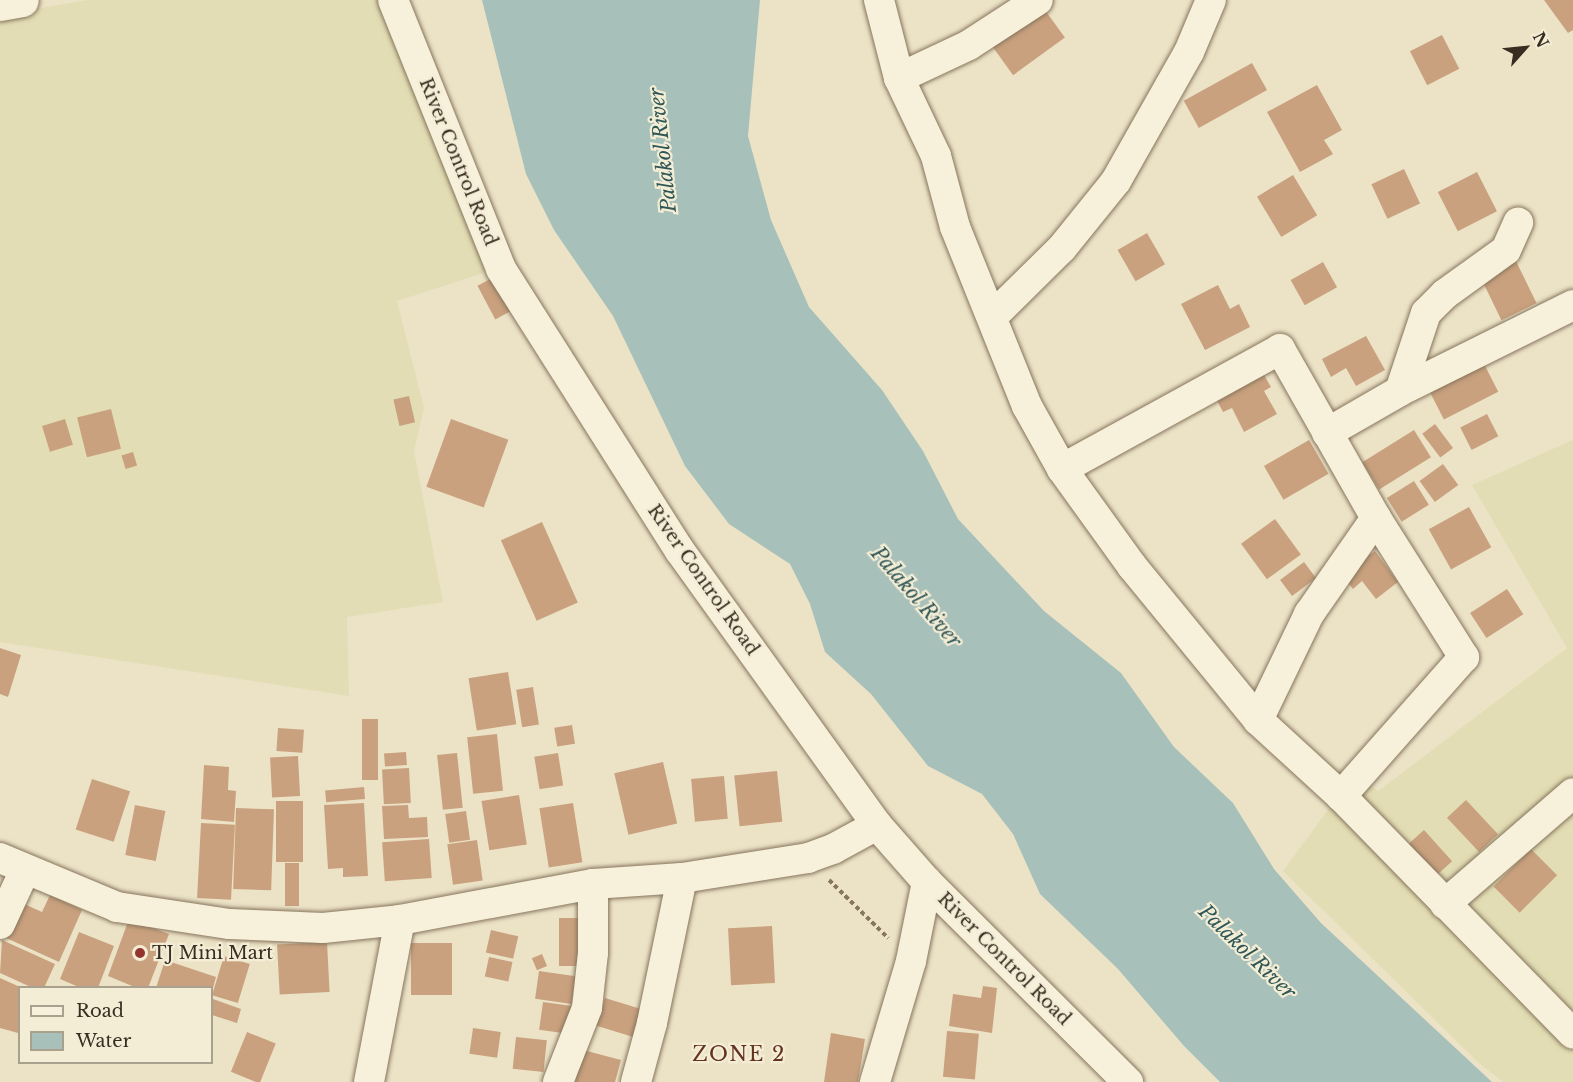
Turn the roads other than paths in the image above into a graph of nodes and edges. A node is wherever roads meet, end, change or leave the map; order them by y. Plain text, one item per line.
1 (22, 0) edge
2 (393, 0) edge
3 (879, 0) edge
4 (1038, 0) edge
5 (1211, 0) edge
6 (0, 4) edge
7 (899, 78) junction
8 (1518, 223) dead end
9 (1573, 305) edge
10 (992, 318) junction
11 (1400, 392) junction
12 (1327, 433) junction
13 (1062, 469) junction
14 (1376, 518) junction
15 (1258, 720) junction
16 (1573, 793) edge
17 (1341, 796) junction
18 (878, 825) junction
19 (13, 864) edge
20 (682, 878) junction
21 (927, 882) junction
22 (593, 885) junction
23 (1445, 904) junction
24 (400, 920) junction
25 (0, 924) edge
26 (1573, 1034) edge
27 (369, 1082) edge
28 (558, 1082) edge
29 (636, 1082) edge
30 (875, 1082) edge
31 (1128, 1082) edge

1 - 6 street
2 - 18 street, River Control Road
3 - 7 street
4 - 7 street
5 - 10 street
7 - 10 street
8 - 11 street
9 - 11 street
10 - 13 street
11 - 12 street
12 - 13 street
12 - 14 street
13 - 15 street
14 - 15 street
14 - 17 street
15 - 17 street
16 - 23 street
17 - 23 street
18 - 20 street
18 - 21 street, River Control Road
19 - 24 street
19 - 25 street
20 - 22 street
20 - 29 street
21 - 30 street
21 - 31 street, River Control Road
22 - 24 street
22 - 28 street
23 - 26 street
24 - 27 street

